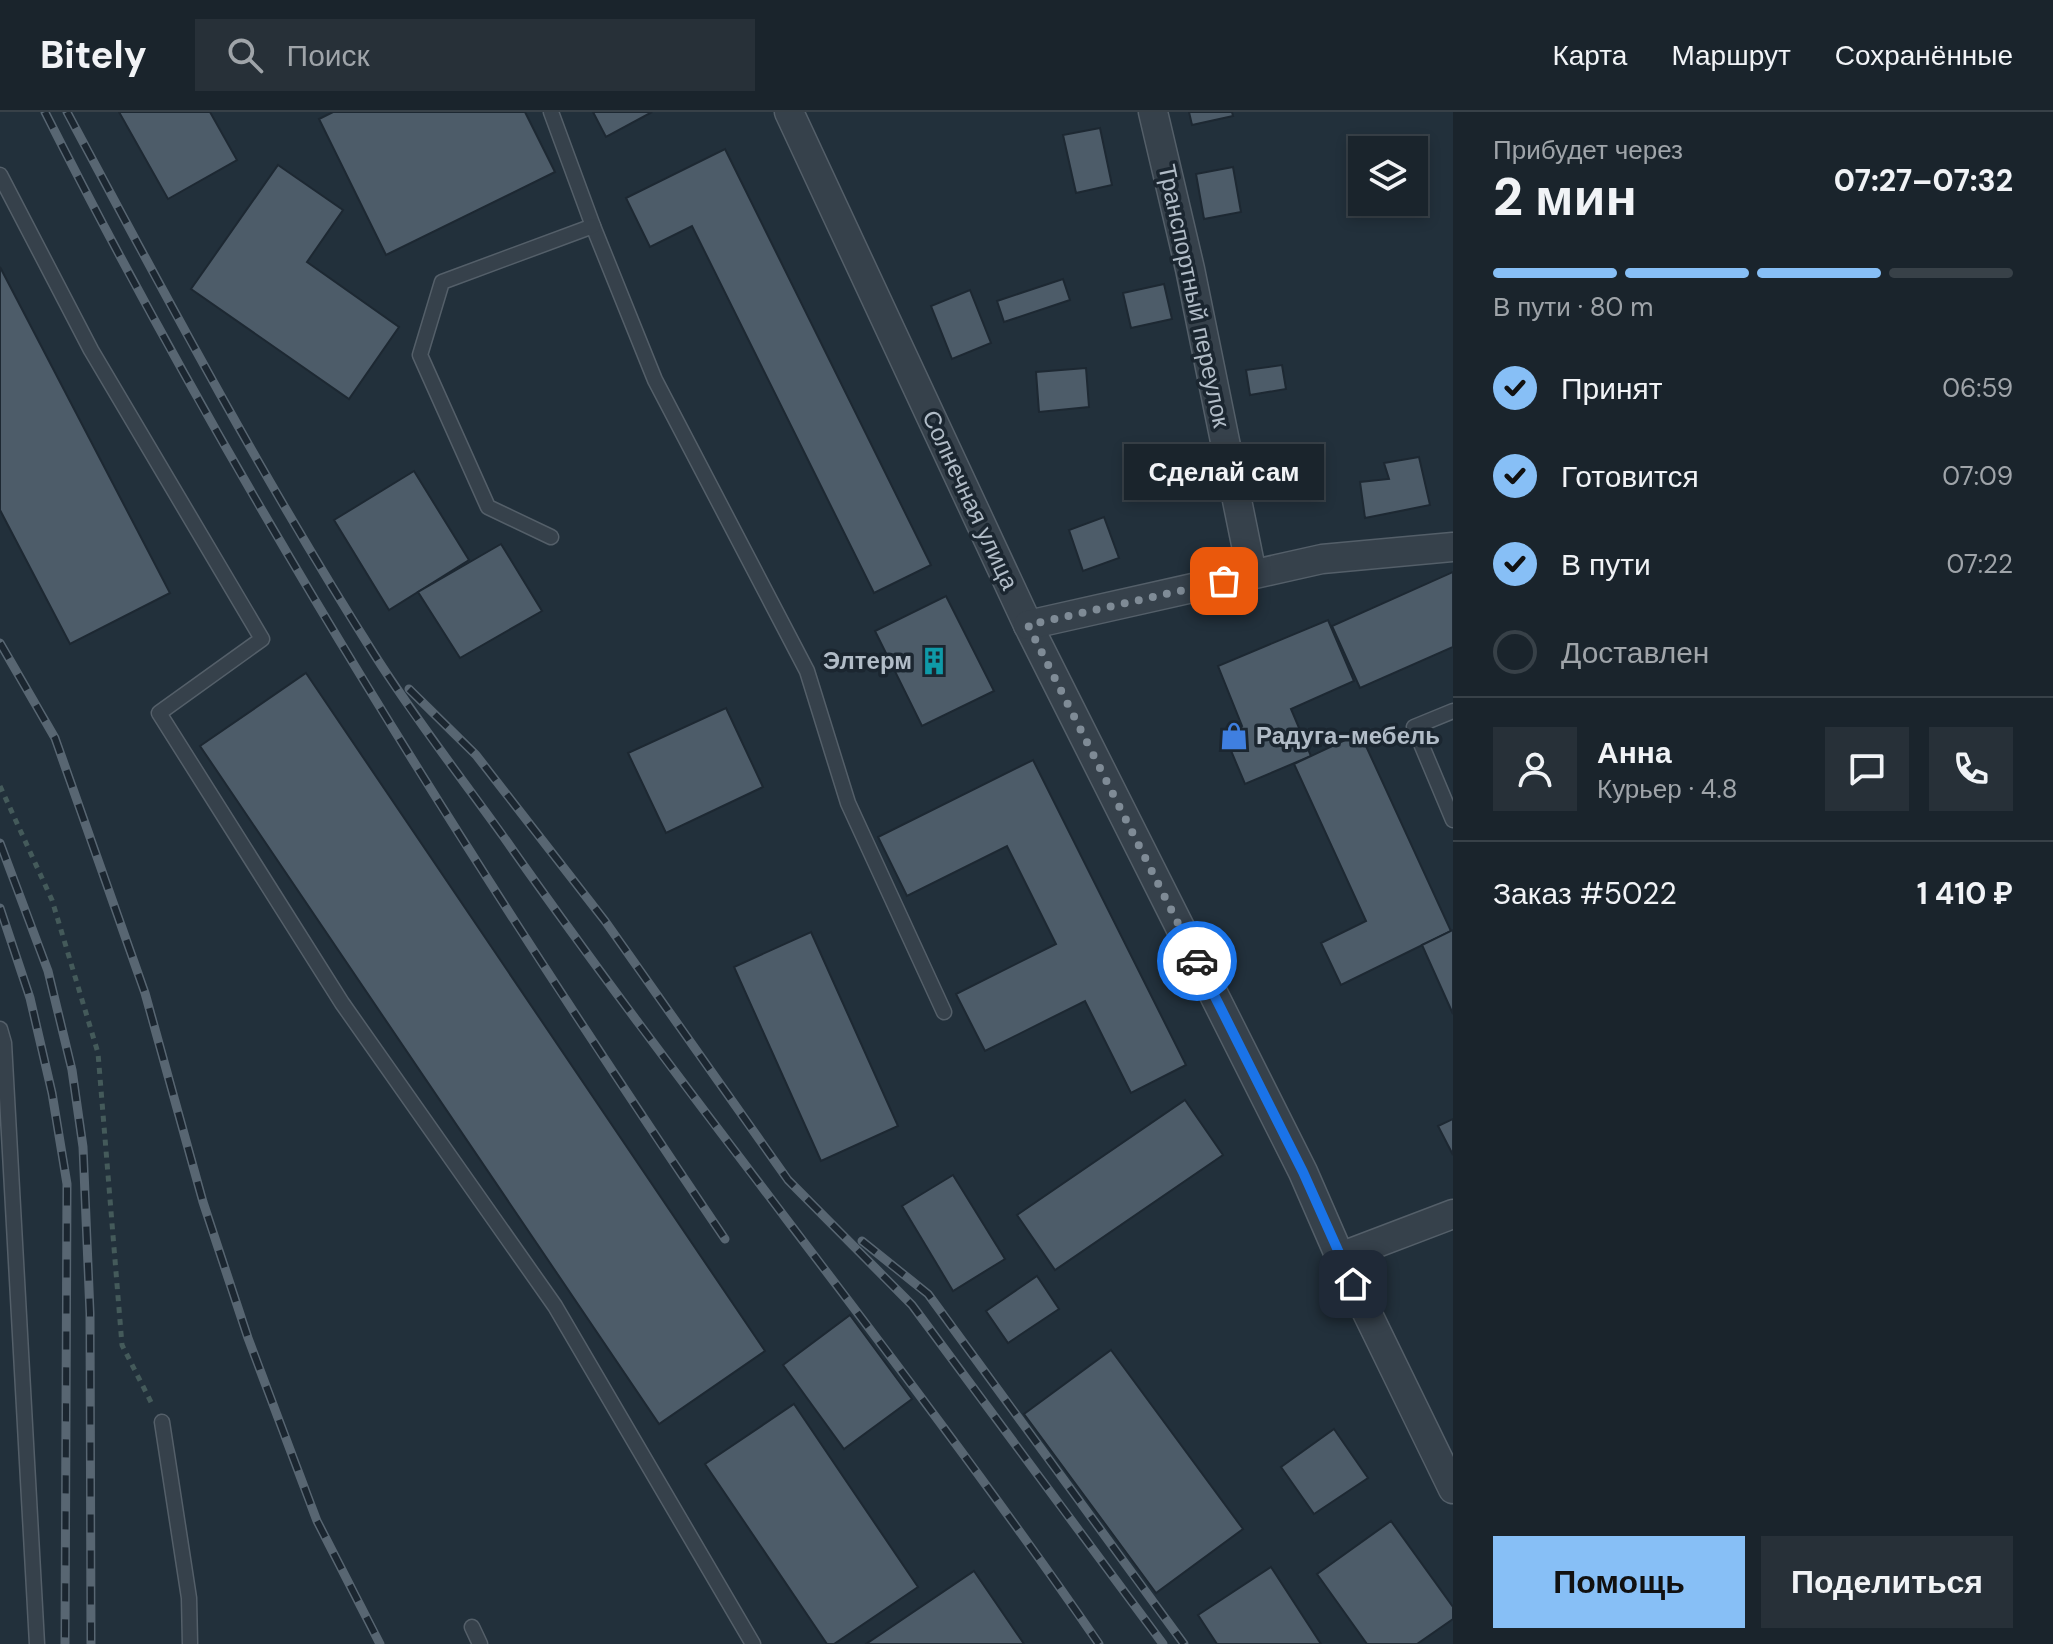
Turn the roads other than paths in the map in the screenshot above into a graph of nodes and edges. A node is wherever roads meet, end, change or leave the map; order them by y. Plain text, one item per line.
1 (551, 112) edge
2 (789, 112) edge
3 (1153, 112) edge
4 (0, 175) edge
5 (593, 226) junction
6 (551, 537) dead end
7 (1453, 547) edge
8 (1252, 574) junction
9 (1028, 625) junction
10 (1453, 711) edge
11 (1453, 820) edge
12 (944, 1012) dead end
13 (0, 1029) edge
14 (1453, 1214) edge
15 (1340, 1257) junction
16 (162, 1422) road end
17 (1453, 1489) edge
18 (472, 1627) dead end
19 (37, 1644) edge
20 (190, 1644) edge
21 (480, 1644) edge
22 (753, 1644) edge

1 - 5 lane
2 - 9 street, Солнечная улица
3 - 8 street, Транспортный переулок
4 - 22 lane
5 - 6 lane
5 - 12 lane
7 - 8 street
8 - 9 street
9 - 15 street, Солнечная улица
10 - 11 lane
13 - 19 lane
14 - 15 street
15 - 17 street, Солнечная улица
16 - 20 lane
18 - 21 lane

